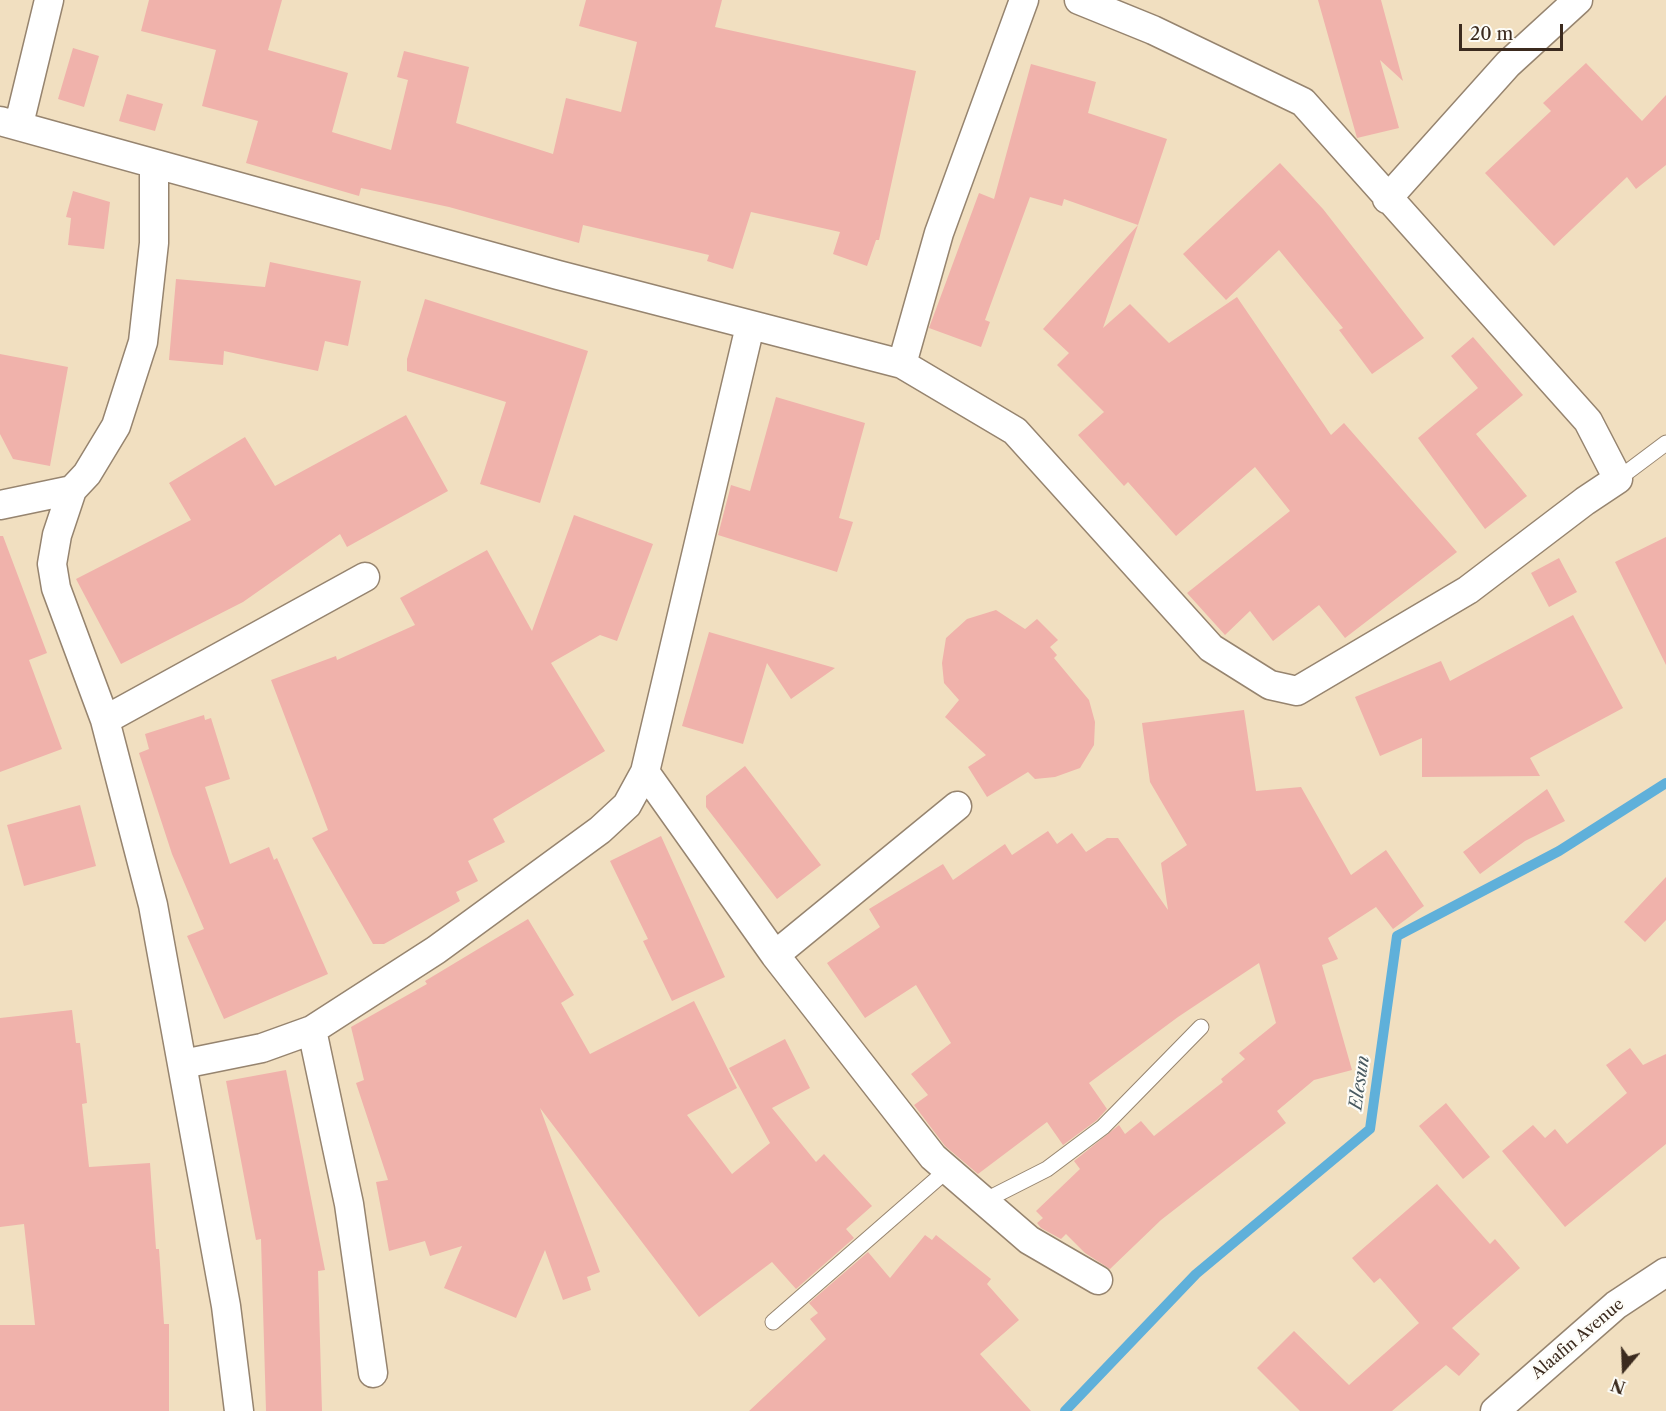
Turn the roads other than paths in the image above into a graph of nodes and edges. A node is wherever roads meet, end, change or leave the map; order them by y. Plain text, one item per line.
1 (49, 0) edge
2 (1024, 0) edge
3 (1080, 0) edge
4 (1578, 0) edge
5 (10, 122) edge
6 (154, 165) junction
7 (1387, 198) junction
8 (750, 326) junction
9 (902, 364) junction
10 (1666, 443) edge
11 (1618, 479) junction
12 (72, 490) junction
13 (0, 506) edge
14 (365, 578) dead end
15 (105, 720) junction
16 (645, 772) junction
17 (957, 806) dead end
18 (775, 955) junction
19 (1201, 1027) dead end
20 (312, 1030) junction
21 (183, 1064) junction
22 (946, 1171) junction
23 (982, 1202) junction
24 (1666, 1272) edge
25 (1098, 1280) dead end
26 (773, 1322) dead end
27 (373, 1373) dead end
28 (239, 1411) edge
29 (1495, 1411) edge

1 - 5 street
2 - 9 street
3 - 7 street
4 - 7 street
5 - 6 street
6 - 8 street
6 - 12 street
7 - 11 street
8 - 9 street
8 - 16 street
9 - 11 street
10 - 11 lane
12 - 13 street
12 - 15 street
14 - 15 street
15 - 21 street
16 - 18 street
16 - 20 street
17 - 18 street
18 - 22 street
19 - 23 lane
20 - 21 street
20 - 27 street
21 - 28 street
22 - 23 street
22 - 26 lane
23 - 25 street
24 - 29 street, Alaafin Avenue

